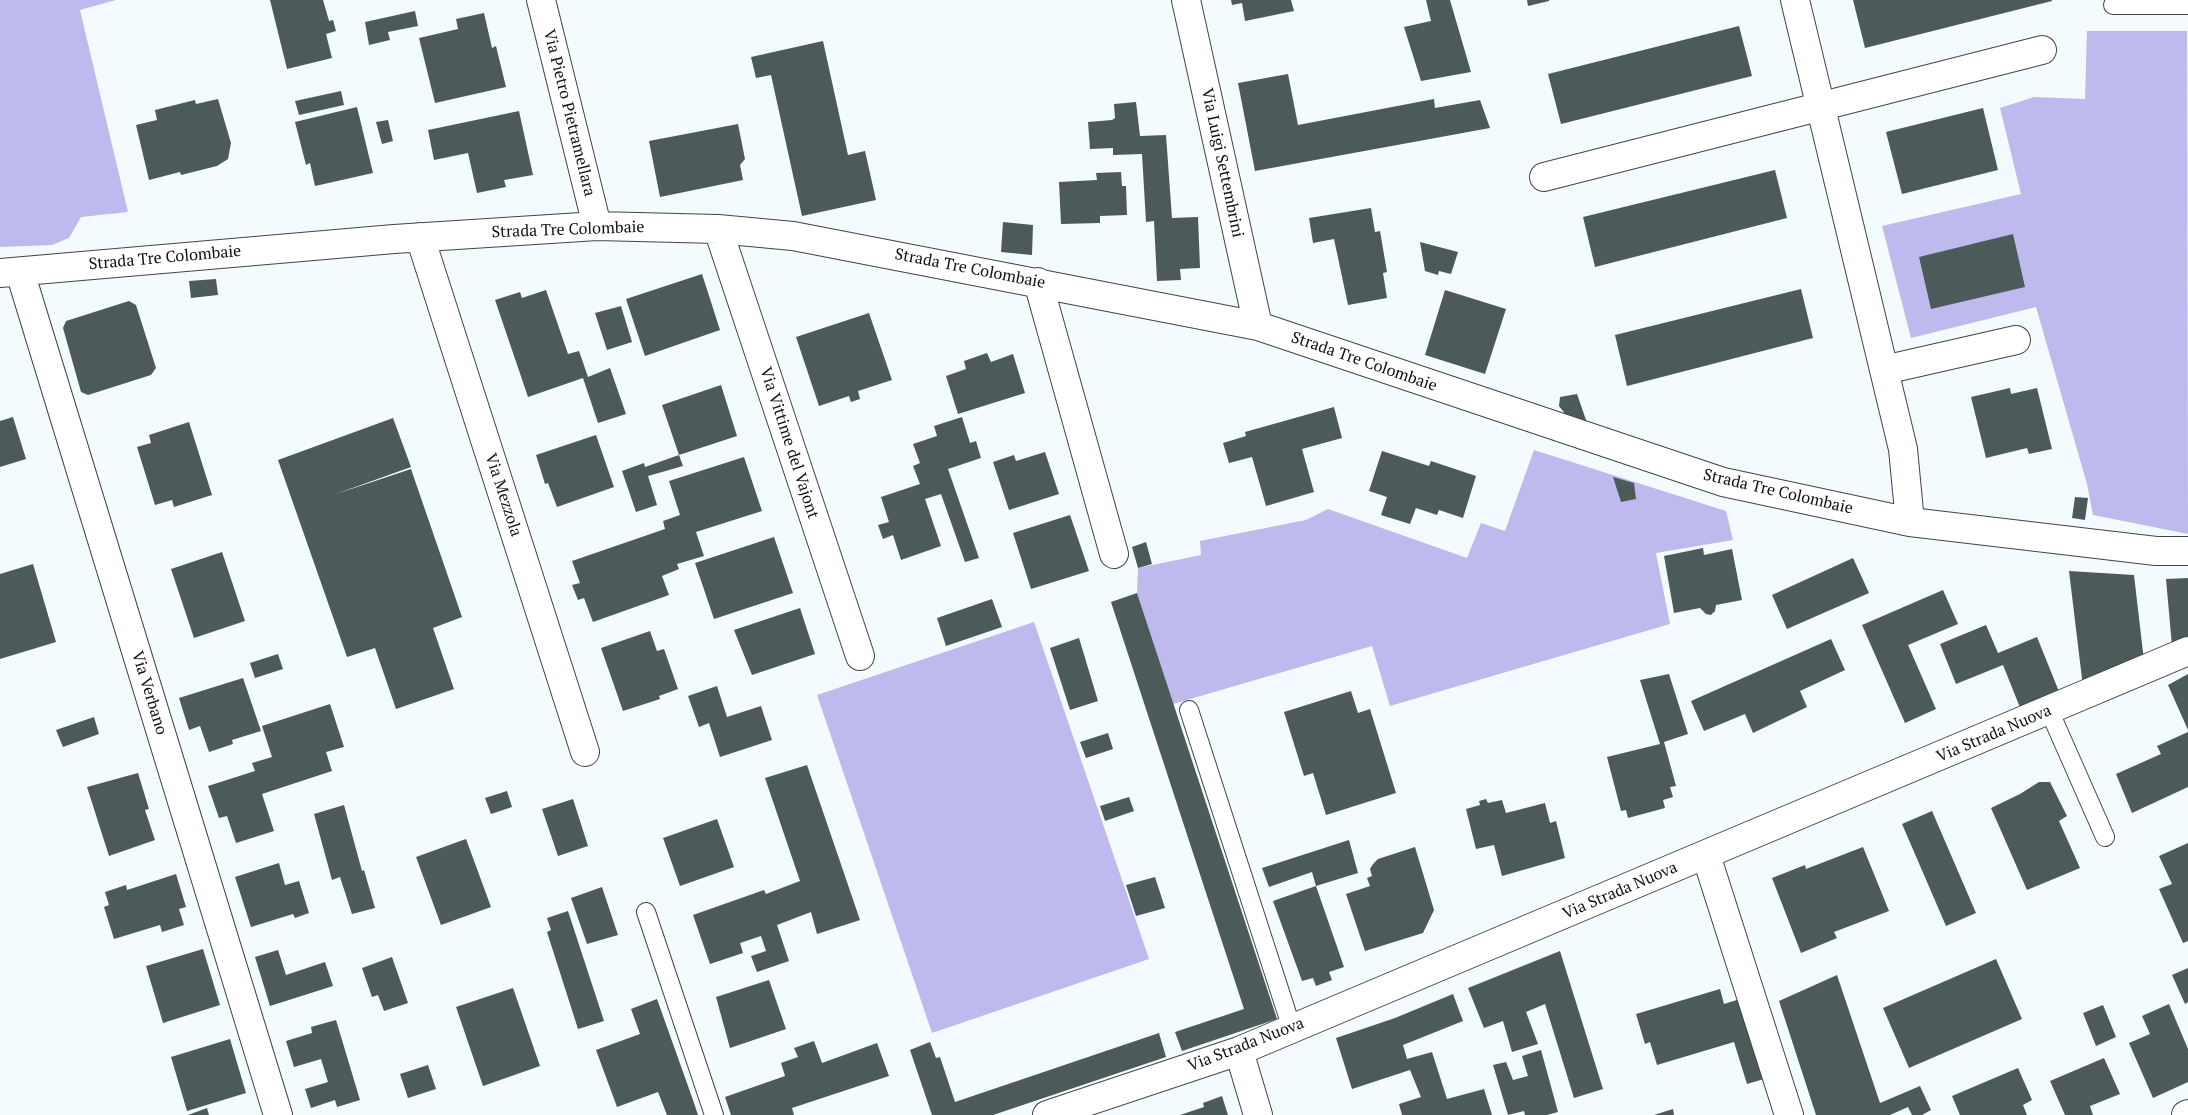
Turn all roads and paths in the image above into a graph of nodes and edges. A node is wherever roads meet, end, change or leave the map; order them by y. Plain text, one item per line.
1 (541, 0) edge
2 (1186, 0) edge
3 (1795, 0) edge
4 (2113, 5) dead end
5 (2188, 5) edge
6 (2042, 50) dead end
7 (1821, 106) junction
8 (1544, 177) dead end
9 (598, 226) junction
10 (718, 229) junction
11 (420, 237) junction
12 (10, 272) edge
13 (1038, 282) junction
14 (1258, 326) junction
15 (2016, 340) dead end
16 (1884, 370) junction
17 (1910, 522) junction
18 (2188, 551) edge
19 (1114, 554) dead end
20 (2188, 651) edge
21 (860, 656) dead end
22 (1188, 710) dead end
23 (2049, 710) junction
24 (585, 752) dead end
25 (2105, 837) dead end
26 (1706, 855) junction
27 (646, 912) dead end
28 (1292, 1029) junction
29 (1238, 1051) junction
30 (278, 1115) edge
31 (714, 1115) edge
32 (1047, 1115) edge
33 (1258, 1115) edge
34 (1789, 1115) edge

1 - 9 street, Via Pietro Pietramellara
2 - 14 street, Via Luigi Settembrini
3 - 7 street
4 - 5 lane
6 - 7 street
7 - 8 street
7 - 16 street
9 - 10 street, Strada Tre Colombaie
9 - 11 street, Strada Tre Colombaie
10 - 13 street, Strada Tre Colombaie
10 - 21 street, Via Vittime del Vajont
11 - 12 street, Strada Tre Colombaie
11 - 24 street, Via Mezzola
12 - 30 street, Via Verbano
13 - 14 street, Strada Tre Colombaie
13 - 19 street
14 - 17 street, Strada Tre Colombaie
15 - 16 street
16 - 17 street
17 - 18 street, Strada Tre Colombaie
20 - 23 street, Via Strada Nuova
22 - 28 lane
23 - 25 lane
23 - 26 street, Via Strada Nuova
26 - 28 street, Via Strada Nuova
26 - 34 street
27 - 31 lane
28 - 29 street, Via Strada Nuova
29 - 32 street, Via Strada Nuova
29 - 33 street

